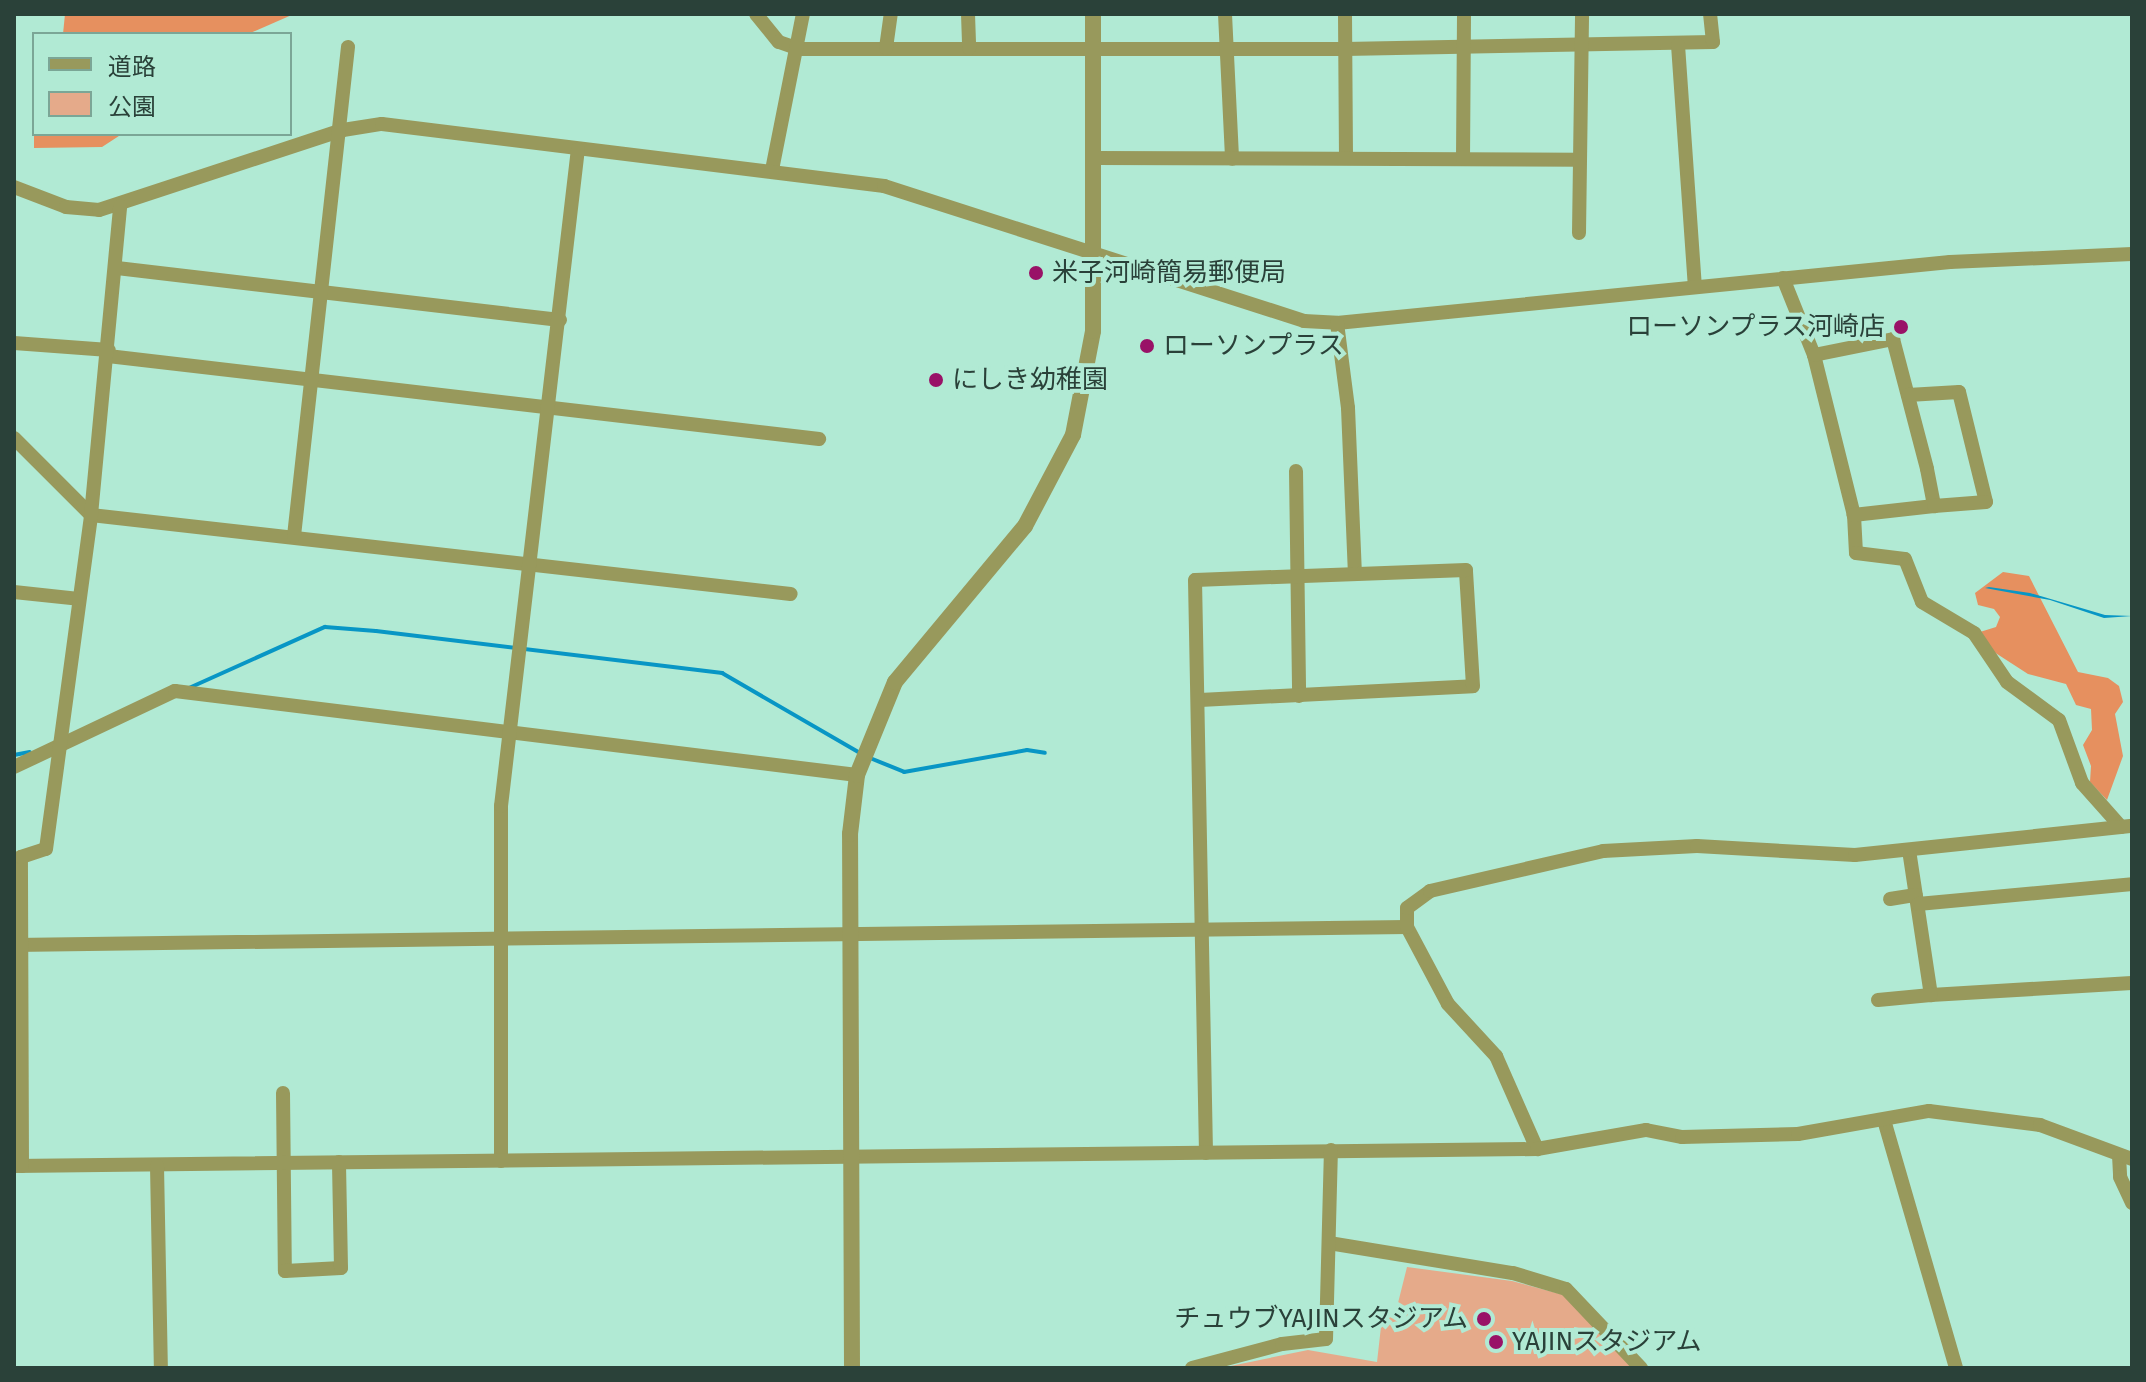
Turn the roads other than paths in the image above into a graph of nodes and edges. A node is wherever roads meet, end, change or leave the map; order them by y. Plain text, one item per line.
1 (757, 14) edge
2 (803, 14) edge
3 (891, 14) edge
4 (968, 14) edge
5 (1093, 14) edge
6 (1225, 14) edge
7 (1345, 14) edge
8 (1464, 14) edge
9 (1582, 14) edge
10 (1710, 14) edge
11 (1678, 45) junction
12 (1464, 46) junction
13 (348, 47) dead end
14 (1579, 47) junction
15 (886, 48) junction
16 (969, 48) junction
17 (1093, 48) junction
18 (1226, 48) junction
19 (799, 49) junction
20 (1345, 49) junction
21 (343, 130) junction
22 (578, 149) junction
23 (1346, 157) junction
24 (1095, 158) junction
25 (1232, 159) junction
26 (1463, 159) junction
27 (1580, 160) junction
28 (772, 170) junction
29 (14, 187) edge
30 (120, 206) junction
31 (1579, 233) dead end
32 (1094, 254) junction
33 (2132, 254) edge
34 (117, 268) junction
35 (1783, 278) junction
36 (1695, 286) junction
37 (323, 294) junction
38 (560, 320) junction
39 (1337, 323) junction
40 (14, 343) edge
41 (109, 353) junction
42 (1814, 355) junction
43 (313, 379) junction
44 (1908, 395) junction
45 (548, 407) junction
46 (14, 438) edge
47 (819, 439) dead end
48 (1296, 471) dead end
49 (1934, 506) junction
50 (91, 515) junction
51 (1854, 515) junction
52 (294, 536) junction
53 (529, 565) junction
54 (1355, 574) junction
55 (1296, 576) junction
56 (14, 592) edge
57 (791, 594) dead end
58 (79, 599) junction
59 (1299, 696) junction
60 (1200, 700) junction
61 (511, 732) junction
62 (57, 747) junction
63 (14, 767) edge
64 (857, 775) junction
65 (2126, 827) edge
66 (1909, 850) junction
67 (2132, 884) edge
68 (1890, 899) dead end
69 (1917, 899) junction
70 (1407, 927) junction
71 (1204, 930) junction
72 (850, 934) junction
73 (503, 940) junction
74 (17, 945) edge
75 (2132, 983) edge
76 (1931, 995) junction
77 (1878, 1000) dead end
78 (283, 1093) dead end
79 (1884, 1120) junction
80 (1537, 1149) junction
81 (1331, 1150) junction
82 (1206, 1153) junction
83 (852, 1156) junction
84 (2126, 1157) edge
85 (501, 1161) junction
86 (339, 1162) junction
87 (283, 1163) junction
88 (18, 1166) edge
89 (157, 1166) junction
90 (2132, 1203) edge
91 (1329, 1243) junction
92 (161, 1368) edge
93 (852, 1368) edge
94 (1192, 1368) edge
95 (1641, 1368) edge
96 (1956, 1368) edge

1 - 19 street
2 - 19 street
3 - 15 street
4 - 16 street
5 - 17 street
6 - 18 street
7 - 20 street
8 - 12 street
9 - 14 street
10 - 11 street
11 - 14 street
11 - 36 street
12 - 14 street
12 - 20 street
12 - 26 street
13 - 21 street
14 - 27 street
15 - 16 street
15 - 19 street
16 - 17 street
17 - 18 street
17 - 24 street
18 - 20 street
18 - 25 street
19 - 28 street
20 - 23 street
21 - 22 street
21 - 30 street
21 - 37 street
22 - 28 street
22 - 38 street
23 - 25 street
23 - 26 street
24 - 25 street
24 - 32 street
26 - 27 street
27 - 31 street
28 - 32 street
29 - 30 street
30 - 34 street
32 - 39 street
32 - 64 street
33 - 35 street
34 - 37 street
34 - 41 street
35 - 36 street
35 - 42 street
36 - 39 street
37 - 38 street
37 - 43 street
38 - 45 street
39 - 54 street
40 - 41 street
41 - 43 street
41 - 50 street
42 - 44 street
42 - 51 street
43 - 45 street
43 - 52 street
44 - 49 street
44 - 49 street
45 - 47 street
45 - 53 street
46 - 50 street
48 - 55 street
49 - 51 street
50 - 52 street
50 - 58 street
51 - 65 street
52 - 53 street
53 - 57 street
53 - 61 street
54 - 55 street
54 - 59 street
55 - 59 street
55 - 60 street
56 - 58 street
58 - 62 street
59 - 60 street
60 - 71 street
61 - 62 street
61 - 64 street
61 - 73 street
62 - 63 street
62 - 74 street
64 - 72 street
65 - 66 street
66 - 69 street
66 - 70 street
67 - 69 street
68 - 69 street
69 - 76 street
70 - 71 street
70 - 80 street
71 - 72 street
71 - 82 street
72 - 73 street
72 - 83 street
73 - 74 street
73 - 85 street
74 - 88 street
75 - 76 street
76 - 77 street
78 - 87 street
79 - 80 street
79 - 84 street
79 - 96 street
80 - 81 street
81 - 82 street
81 - 91 street
82 - 83 street
83 - 85 street
83 - 93 street
84 - 90 street
85 - 86 street
86 - 87 street
86 - 87 street
87 - 89 street
88 - 89 street
89 - 92 street
91 - 94 street
91 - 95 street

